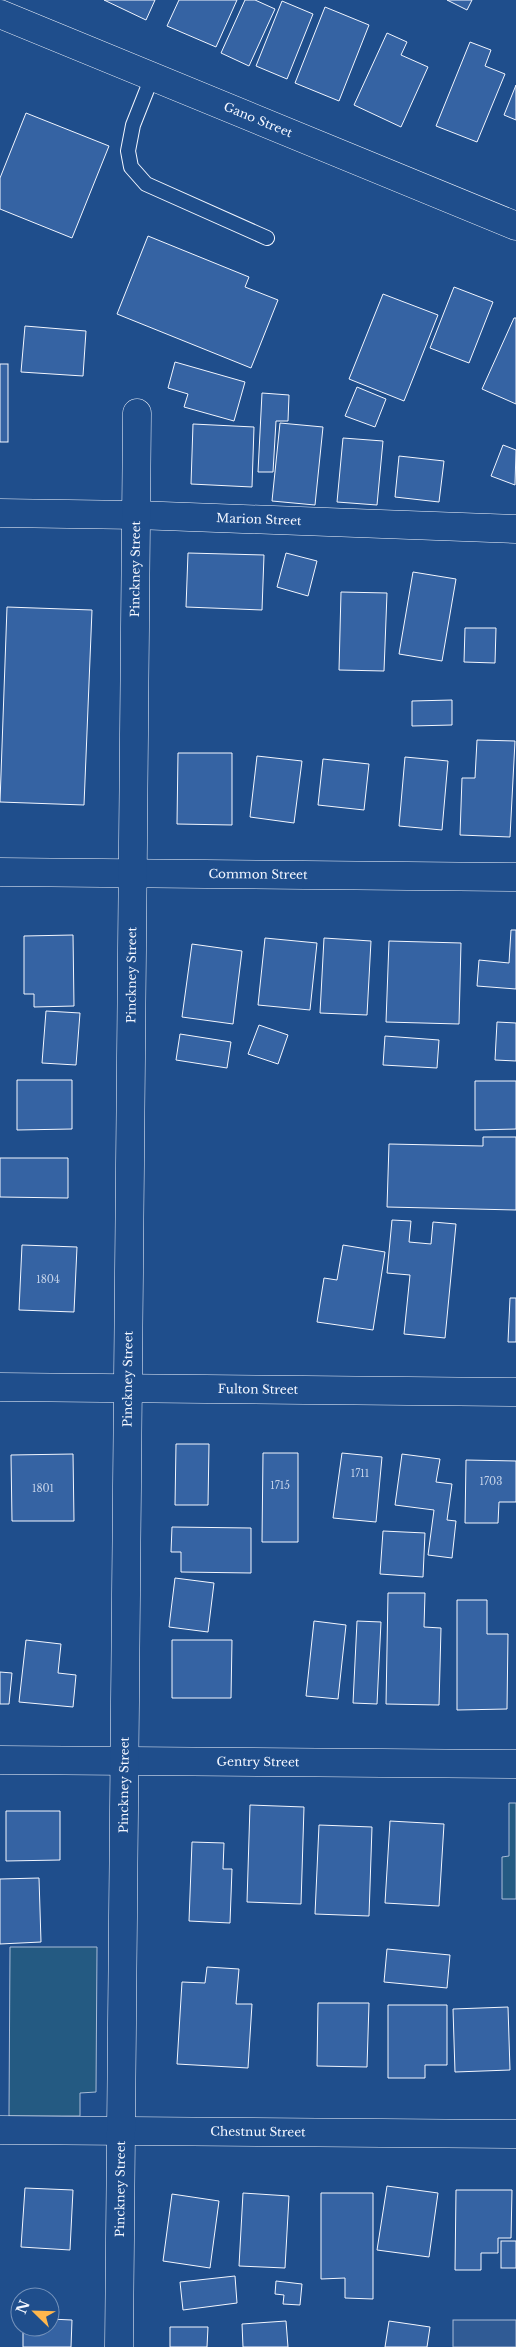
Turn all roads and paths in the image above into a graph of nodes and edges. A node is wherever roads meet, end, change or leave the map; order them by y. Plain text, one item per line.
1 (0, 14) edge
2 (152, 77) junction
3 (516, 226) edge
4 (267, 238) dead end
5 (137, 413) dead end
6 (0, 513) edge
7 (136, 515) junction
8 (516, 529) edge
9 (0, 872) edge
10 (132, 873) junction
11 (516, 877) edge
12 (0, 1387) edge
13 (128, 1388) junction
14 (516, 1392) edge
15 (0, 1760) edge
16 (125, 1761) junction
17 (516, 1764) edge
18 (0, 2130) edge
19 (121, 2131) junction
20 (516, 2134) edge
21 (120, 2347) edge

1 - 2 street, Gano Street
2 - 3 street, Gano Street
2 - 4 lane
5 - 7 street, Pinckney Street
6 - 7 street, Marion Street
7 - 8 street, Marion Street
7 - 10 street, Pinckney Street
9 - 10 street, Common Street
10 - 11 street, Common Street
10 - 13 street, Pinckney Street
12 - 13 street, Fulton Street
13 - 14 street, Fulton Street
13 - 16 street, Pinckney Street
15 - 16 street, Gentry Street
16 - 17 street, Gentry Street
16 - 19 street, Pinckney Street
18 - 19 street, Chestnut Street
19 - 20 street, Chestnut Street
19 - 21 street, Pinckney Street

